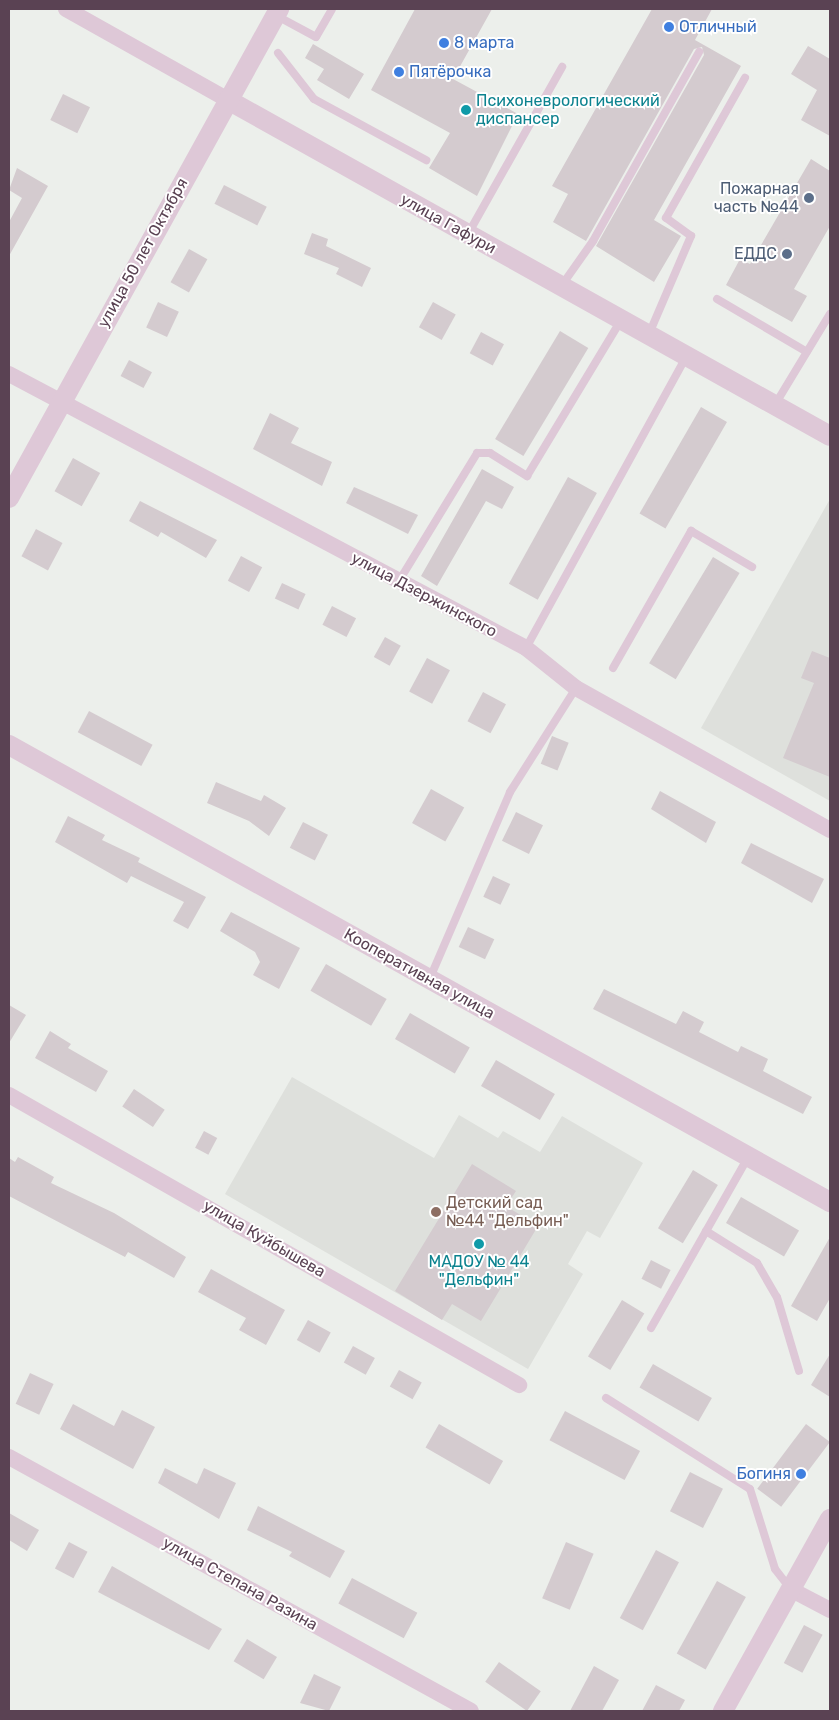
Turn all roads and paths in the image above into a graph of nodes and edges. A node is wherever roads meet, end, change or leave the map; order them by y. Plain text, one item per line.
1 (66, 9) edge
2 (332, 9) edge
3 (277, 12) edge
4 (699, 52) dead end
5 (278, 53) dead end
6 (562, 67) dead end
7 (745, 78) dead end
8 (228, 100) junction
9 (426, 160) dead end
10 (467, 236) junction
11 (561, 287) junction
12 (717, 299) dead end
13 (830, 314) edge
14 (621, 320) junction
15 (648, 336) junction
16 (807, 352) junction
17 (685, 358) junction
18 (9, 374) edge
19 (60, 403) junction
20 (775, 405) junction
21 (829, 433) edge
22 (9, 498) edge
23 (752, 567) dead end
24 (398, 582) junction
25 (526, 648) junction
26 (613, 668) dead end
27 (576, 688) junction
28 (9, 745) edge
29 (830, 830) edge
30 (430, 980) junction
31 (9, 1095) edge
32 (748, 1157) junction
33 (830, 1202) edge
34 (706, 1231) junction
35 (651, 1328) dead end
36 (799, 1371) dead end
37 (519, 1385) dead end
38 (606, 1398) dead end
39 (9, 1457) edge
40 (830, 1519) edge
41 (790, 1589) junction
42 (830, 1610) edge
43 (471, 1711) edge
44 (723, 1711) edge

1 - 8 street, улица Гафури
2 - 3 lane
3 - 8 street, улица 50 лет Октября
4 - 11 lane
5 - 9 lane
6 - 10 lane
7 - 15 lane
8 - 10 street, улица Гафури
8 - 19 street, улица 50 лет Октября
10 - 11 street, улица Гафури
11 - 14 street, улица Гафури
12 - 16 lane
13 - 16 lane
14 - 15 street, улица Гафури
14 - 24 lane
15 - 17 street, улица Гафури
16 - 20 lane
17 - 20 street, улица Гафури
17 - 25 lane
18 - 19 street, улица Дзержинского
19 - 22 street, улица 50 лет Октября
19 - 24 street, улица Дзержинского
20 - 21 street, улица Гафури
23 - 26 lane
24 - 25 street, улица Дзержинского
25 - 27 street, улица Дзержинского
27 - 29 street, улица Дзержинского
27 - 30 lane
28 - 30 street, Кооперативная улица
30 - 32 street, Кооперативная улица
31 - 37 street, улица Куйбышева
32 - 33 street, Кооперативная улица
32 - 34 lane
34 - 35 lane
34 - 36 lane
38 - 41 lane
39 - 43 street, улица Степана Разина
40 - 41 street
41 - 42 street
41 - 44 street

